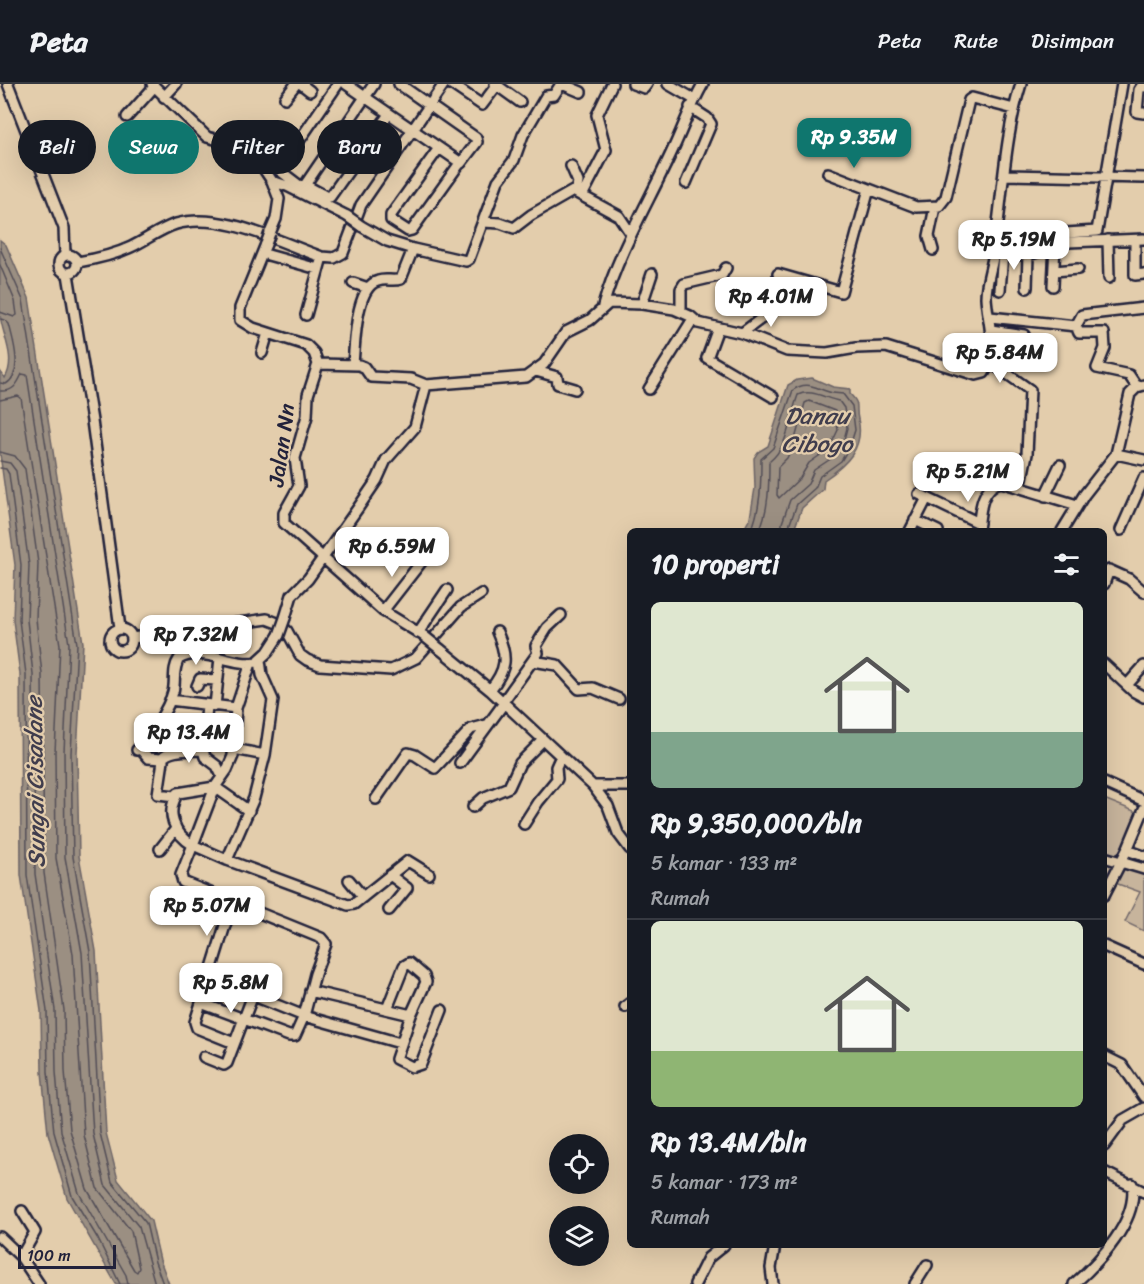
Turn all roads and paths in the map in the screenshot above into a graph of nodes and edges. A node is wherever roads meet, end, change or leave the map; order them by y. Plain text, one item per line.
1 (176, 84) edge
2 (296, 84) edge
3 (301, 84) edge
4 (338, 84) edge
5 (346, 84) edge
6 (374, 84) edge
7 (399, 84) edge
8 (444, 84) edge
9 (451, 84) edge
10 (562, 84) edge
11 (612, 84) edge
12 (633, 84) edge
13 (647, 84) edge
14 (668, 84) edge
15 (703, 84) edge
16 (1021, 84) edge
17 (1123, 84) edge
18 (496, 85) edge
19 (11, 86) edge
20 (153, 86) edge
21 (1144, 87) edge
22 (310, 91) dead end
23 (581, 92) dead end
24 (164, 97) junction
25 (365, 97) junction
26 (285, 98) dead end
27 (520, 102) dead end
28 (692, 103) junction
29 (430, 105) junction
30 (1014, 109) junction
31 (1144, 113) edge
32 (389, 114) junction
33 (127, 117) dead end
34 (412, 130) junction
35 (439, 148) junction
36 (460, 163) junction
37 (571, 166) dead end
38 (828, 173) dead end
39 (1005, 175) junction
40 (1106, 176) junction
41 (1144, 178) edge
42 (272, 181) junction
43 (686, 183) dead end
44 (306, 185) junction
45 (869, 189) junction
46 (579, 194) junction
47 (935, 207) junction
48 (483, 222) junction
49 (996, 233) junction
50 (631, 234) junction
51 (1108, 240) junction
52 (1139, 240) edge
53 (1055, 245) junction
54 (973, 246) dead end
55 (413, 249) junction
56 (933, 250) dead end
57 (998, 253) junction
58 (65, 255) junction
59 (268, 255) dead end
60 (1028, 255) junction
61 (322, 257) junction
62 (78, 262) junction
63 (726, 268) dead end
64 (318, 269) junction
65 (1078, 269) dead end
66 (1054, 271) junction
67 (778, 273) dead end
68 (68, 274) junction
69 (652, 274) dead end
70 (1144, 274) edge
71 (1109, 278) dead end
72 (353, 283) dead end
73 (1053, 286) dead end
74 (368, 288) junction
75 (1027, 288) dead end
76 (1000, 290) dead end
77 (779, 302) dead end
78 (642, 304) junction
79 (603, 306) junction
80 (1144, 308) edge
81 (681, 311) junction
82 (306, 315) dead end
83 (990, 317) junction
84 (693, 319) junction
85 (1076, 326) junction
86 (718, 328) junction
87 (991, 330) junction
88 (268, 333) junction
89 (742, 333) junction
90 (1024, 335) dead end
91 (262, 354) dead end
92 (989, 361) junction
93 (318, 364) junction
94 (353, 364) junction
95 (536, 371) junction
96 (426, 385) junction
97 (1140, 386) edge
98 (575, 389) dead end
99 (649, 389) dead end
100 (773, 397) dead end
101 (1116, 454) junction
102 (1144, 460) edge
103 (1060, 465) dead end
104 (1144, 478) edge
105 (1020, 488) junction
106 (1045, 496) junction
107 (1077, 505) junction
108 (915, 520) junction
109 (979, 527) edge
110 (911, 528) edge
111 (932, 528) edge
112 (1064, 528) edge
113 (1121, 530) dead end
114 (322, 557) junction
115 (422, 561) dead end
116 (1107, 576) edge
117 (447, 590) dead end
118 (1144, 592) edge
119 (481, 594) dead end
120 (383, 611) junction
121 (561, 615) dead end
122 (120, 628) junction
123 (497, 632) dead end
124 (421, 635) junction
125 (132, 638) junction
126 (220, 658) junction
127 (533, 661) junction
128 (256, 662) junction
129 (1144, 666) edge
130 (1107, 667) edge
131 (216, 680) junction
132 (1126, 685) junction
133 (196, 686) dead end
134 (490, 690) junction
135 (1144, 697) edge
136 (619, 699) dead end
137 (170, 700) junction
138 (503, 702) junction
139 (211, 706) junction
140 (236, 708) junction
141 (486, 725) junction
142 (543, 740) junction
143 (234, 749) junction
144 (203, 750) junction
145 (265, 755) junction
146 (561, 756) junction
147 (162, 759) junction
148 (460, 763) dead end
149 (222, 776) junction
150 (1107, 784) edge
151 (593, 786) junction
152 (627, 786) edge
153 (214, 787) junction
154 (175, 796) junction
155 (376, 799) dead end
156 (1144, 801) edge
157 (473, 807) dead end
158 (1144, 809) edge
159 (249, 811) junction
160 (524, 824) dead end
161 (175, 830) junction
162 (627, 845) edge
163 (193, 846) junction
164 (160, 849) dead end
165 (1127, 850) junction
166 (1144, 856) edge
167 (1107, 858) edge
168 (227, 860) junction
169 (1121, 862) junction
170 (1144, 869) edge
171 (429, 873) dead end
172 (390, 875) junction
173 (349, 880) dead end
174 (1107, 889) edge
175 (363, 897) junction
176 (232, 903) junction
177 (389, 910) dead end
178 (1107, 947) edge
179 (1144, 964) edge
180 (209, 978) junction
181 (310, 991) junction
182 (253, 994) junction
183 (201, 1003) junction
184 (387, 1010) junction
185 (442, 1010) dead end
186 (411, 1015) junction
187 (304, 1016) junction
188 (243, 1019) junction
189 (234, 1043) junction
190 (400, 1043) junction
191 (204, 1057) dead end
192 (1107, 1058) edge
193 (1144, 1097) edge
194 (1144, 1108) edge
195 (1107, 1142) edge
196 (1107, 1173) edge
197 (1132, 1184) junction
198 (1144, 1192) edge
199 (22, 1211) dead end
200 (0, 1237) edge
201 (1107, 1244) edge
202 (721, 1248) edge
203 (774, 1248) edge
204 (1103, 1248) edge
205 (21, 1257) junction
206 (927, 1264) dead end
207 (39, 1284) edge
208 (695, 1284) edge
209 (773, 1284) edge
210 (915, 1284) edge
211 (1074, 1284) edge

1 - 24 street
2 - 26 street
3 - 22 street
4 - 44 street
5 - 25 street
6 - 25 street
7 - 29 street
8 - 29 street
9 - 18 street
10 - 23 street
10 - 48 street
11 - 46 street
12 - 13 street
14 - 28 street
15 - 28 street
16 - 30 street
17 - 40 street
18 - 27 street
19 - 58 street
20 - 24 street
20 - 33 street
21 - 31 street
24 - 42 street
25 - 32 street
25 - 44 street
28 - 43 street
28 - 50 street
29 - 34 street
29 - 36 street
30 - 39 street
30 - 47 street
32 - 34 street
32 - 44 street
34 - 35 street
34 - 61 street
35 - 36 street
35 - 36 street
37 - 46 street
38 - 45 street
39 - 40 street
39 - 49 street
40 - 41 street
40 - 49 street
42 - 55 street, bridge
42 - 88 street, bridge
45 - 47 street
45 - 67 street
46 - 48 street
46 - 50 street
47 - 56 street
48 - 55 street
49 - 57 street
50 - 79 street
51 - 52 street
51 - 53 street
51 - 71 street
52 - 70 street
53 - 60 street
53 - 66 street
54 - 57 street
55 - 74 street
57 - 60 street
57 - 76 street
57 - 83 street
58 - 62 street
58 - 68 street
59 - 64 street
60 - 75 street
61 - 62 street
61 - 64 street
62 - 68 street
63 - 81 street
64 - 82 street
65 - 66 street
66 - 73 street
68 - 122 street
69 - 78 street
72 - 74 street
74 - 94 street
77 - 89 street
78 - 79 street
78 - 81 street
79 - 95 street
80 - 85 street
81 - 84 street
83 - 85 street
83 - 87 street
84 - 86 street
84 - 99 street
85 - 97 street
86 - 89 street
86 - 100 street
87 - 90 street
87 - 92 street
88 - 91 street
88 - 93 street
89 - 92 street
92 - 105 street
93 - 94 street
93 - 114 street, Jalan Nn
94 - 96 street
95 - 96 street
95 - 98 street
96 - 114 street
97 - 101 street
101 - 102 street
101 - 107 street
103 - 106 street
104 - 113 street
105 - 106 street
105 - 109 street
106 - 107 street
107 - 112 street
108 - 109 street
108 - 110 street
108 - 111 street
114 - 120 street, Jalan Nn
114 - 128 street, bridge
115 - 120 street
116 - 118 street
117 - 124 street
119 - 125 street
120 - 124 street, Jalan Nn
121 - 127 street
122 - 125 street
122 - 125 street
123 - 134 street
124 - 134 street, Jalan Nn, bridge
126 - 128 street
126 - 131 street
126 - 137 street
127 - 136 street
127 - 138 street
128 - 140 street
128 - 145 street
129 - 132 street
130 - 132 street
131 - 133 street
131 - 139 street
132 - 135 street
134 - 138 street, Jalan Nn
137 - 139 street
137 - 147 street
138 - 141 street
138 - 142 street, Jalan Nn
139 - 140 street
139 - 144 street
140 - 143 street
141 - 148 street
141 - 155 street
142 - 146 street, Jalan Nn
142 - 157 street
143 - 145 street
143 - 149 street
144 - 147 street
144 - 149 street
145 - 159 street
146 - 151 street, Jalan Nn
146 - 160 street
147 - 154 street
149 - 153 street
150 - 156 street
151 - 152 street
151 - 162 street, Jalan Nn
153 - 154 street
153 - 159 street
153 - 163 street
154 - 161 street
158 - 165 street
159 - 168 street
161 - 163 street
161 - 164 street
163 - 168 street
163 - 176 street
165 - 166 street
165 - 169 street
167 - 169 street
168 - 175 street
169 - 170 street
169 - 174 street
171 - 172 street
172 - 175 street
172 - 177 street
173 - 175 street
176 - 180 street
176 - 181 street
178 - 179 street
180 - 182 street
180 - 183 street
181 - 184 street
181 - 187 street
182 - 187 street
182 - 188 street
183 - 188 street
183 - 189 street
184 - 186 street
184 - 186 street
185 - 190 street
186 - 190 street
187 - 188 street
187 - 190 street
188 - 189 street
189 - 191 street
192 - 193 street
194 - 195 street
196 - 197 street
197 - 198 street
197 - 201 street
199 - 205 street
200 - 205 street
202 - 208 street
203 - 209 street
204 - 211 street
205 - 207 street
206 - 210 street

